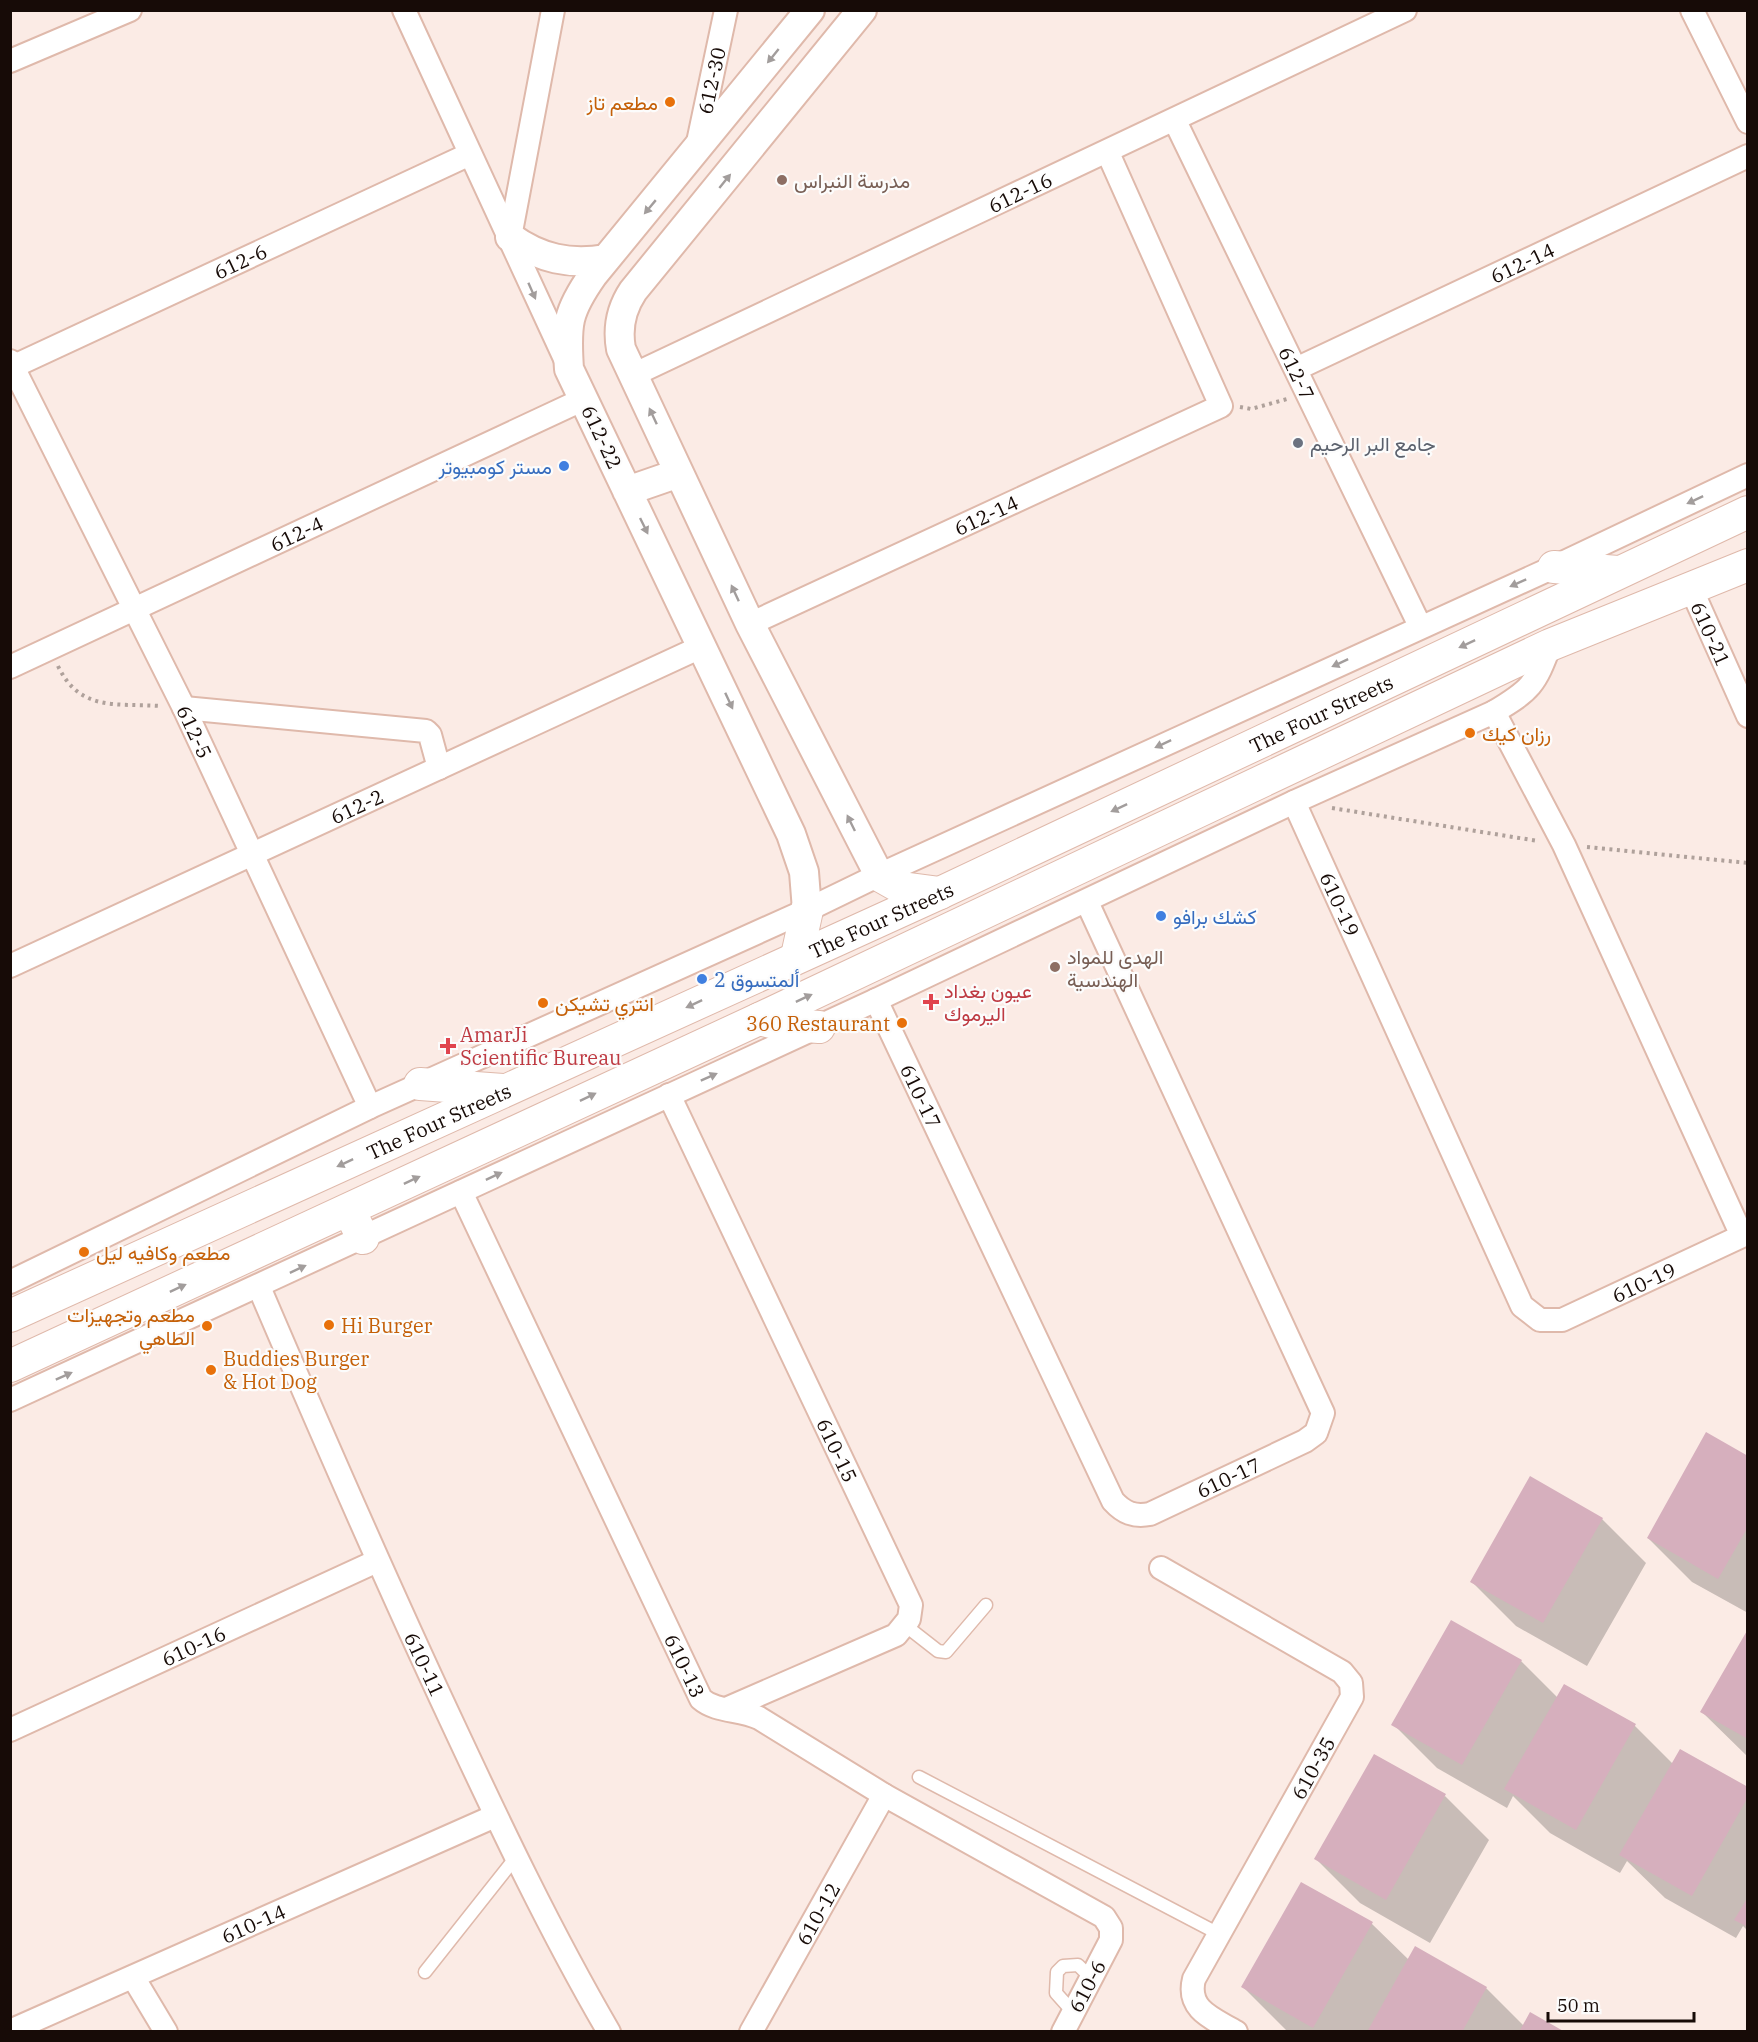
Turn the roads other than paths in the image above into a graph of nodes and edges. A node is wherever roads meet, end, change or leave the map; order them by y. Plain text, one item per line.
1 (130, 10) edge
2 (404, 10) edge
3 (553, 10) edge
4 (726, 10) edge
5 (810, 10) edge
6 (862, 10) edge
7 (1405, 10) edge
8 (1692, 10) edge
9 (10, 62) edge
10 (1174, 121) junction
11 (1748, 122) edge
12 (696, 152) junction
13 (1108, 153) junction
14 (470, 154) junction
15 (1748, 156) edge
16 (510, 237) junction
17 (606, 259) junction
18 (11, 365) edge
19 (569, 369) junction
20 (1296, 369) junction
21 (633, 375) junction
22 (584, 399) junction
23 (679, 473) junction
24 (1748, 475) edge
25 (627, 491) junction
26 (1748, 512) edge
27 (1748, 565) edge
28 (1554, 567) junction
29 (1619, 572) junction
30 (1690, 586) junction
31 (136, 610) junction
32 (750, 624) junction
33 (1420, 626) junction
34 (1550, 645) junction
35 (703, 646) junction
36 (10, 667) edge
37 (184, 708) junction
38 (1494, 712) junction
39 (1748, 716) edge
40 (439, 768) junction
41 (1294, 802) junction
42 (251, 855) junction
43 (879, 875) junction
44 (940, 893) junction
45 (1087, 902) junction
46 (807, 910) junction
47 (797, 956) junction
48 (10, 966) edge
49 (876, 1000) junction
50 (759, 1019) junction
51 (659, 1020) junction
52 (819, 1027) junction
53 (606, 1046) junction
54 (669, 1060) junction
55 (620, 1082) junction
56 (420, 1084) junction
57 (504, 1090) junction
58 (669, 1095) junction
59 (370, 1107) junction
60 (461, 1192) junction
61 (349, 1210) junction
62 (363, 1238) junction
63 (1745, 1241) edge
64 (11, 1281) edge
65 (259, 1287) junction
66 (10, 1316) edge
67 (10, 1366) edge
68 (10, 1400) edge
69 (377, 1561) junction
70 (1161, 1569) dead end
71 (986, 1605) dead end
72 (906, 1626) junction
73 (726, 1708) junction
74 (10, 1730) edge
75 (919, 1776) dead end
76 (884, 1795) junction
77 (495, 1816) junction
78 (516, 1857) junction
79 (1219, 1934) junction
80 (1111, 1940) joint
81 (425, 1972) dead end
82 (133, 1977) junction
83 (1092, 1978) junction
84 (1068, 2022) edge
85 (10, 2031) edge
86 (166, 2031) edge
87 (609, 2031) edge
88 (751, 2031) edge
89 (1236, 2031) edge

1 - 9 street
2 - 14 street
3 - 16 street
4 - 12 street, 612-30
5 -> 12 street, 612-22
21 -> 6 street
7 - 10 street, 612-16
8 - 11 street
10 - 13 street, 612-16
10 - 20 street, 612-7
12 -> 17 street, 612-22
13 - 21 street, 612-16
13 - 32 street, 612-14
14 - 16 street
14 - 18 street, 612-6
15 - 20 street, 612-14
16 - 17 street
16 -> 19 street
17 - 19 street, 612-22
18 - 31 street, 612-5
19 - 22 street, 612-22
20 - 33 street, 612-7
23 -> 21 street
22 - 25 street, 612-22
22 - 31 street, 612-4
23 - 25 street
32 -> 23 street
24 -> 28 street
25 -> 35 street, 612-22
26 - 29 main road, The Four Streets
27 - 30 main road, The Four Streets
28 - 29 main road
28 -> 33 street
29 -> 44 main road, The Four Streets
30 - 34 main road, The Four Streets
30 - 39 street, 610-21
31 - 36 street, 612-4
31 - 37 street, 612-5
43 -> 32 street
33 -> 43 street
34 - 38 street
50 -> 34 main road, The Four Streets
35 - 40 street, 612-2
35 -> 46 street, 612-22
37 - 40 street
37 - 42 street, 612-5
38 - 41 street
38 - 63 street, 610-19
40 - 42 street, 612-2
41 - 45 street
41 - 63 street, 610-19
42 - 48 street, 612-2
42 - 59 street, 612-5
43 - 44 main road
43 - 46 street
44 - 47 main road, The Four Streets
45 - 49 street
45 - 49 street, 610-17
46 - 47 main road
46 - 56 street
47 -> 51 main road, The Four Streets
49 - 52 street
50 - 52 main road
50 - 54 main road, The Four Streets
51 - 53 main road, The Four Streets
51 - 54 main road
58 -> 52 street
53 - 55 main road
53 - 57 main road, The Four Streets
54 - 55 main road, The Four Streets
61 -> 55 main road, The Four Streets
56 - 57 main road
56 - 59 street
57 -> 66 main road, The Four Streets
60 -> 58 street
58 - 72 street, 610-15
59 - 64 street
60 - 62 street
60 - 73 street, 610-13
61 - 62 main road
67 -> 61 main road, The Four Streets
65 -> 62 street
68 -> 65 street
65 - 69 street, 610-11
69 - 74 street, 610-16
69 - 77 street, 610-11
70 - 79 street, 610-35
71 - 72 lane
72 - 73 street
73 - 76 street, 610-13
75 - 79 lane
76 - 80 street, 610-13
76 - 88 street, 610-12
77 - 78 street, 610-11
77 - 82 street, 610-14
78 - 81 lane
78 - 87 street, 610-11
79 - 89 street, 610-35
80 - 83 street, 610-6
82 - 85 street, 610-14
82 - 86 street
83 - 84 street, 610-6
83 - 84 lane

